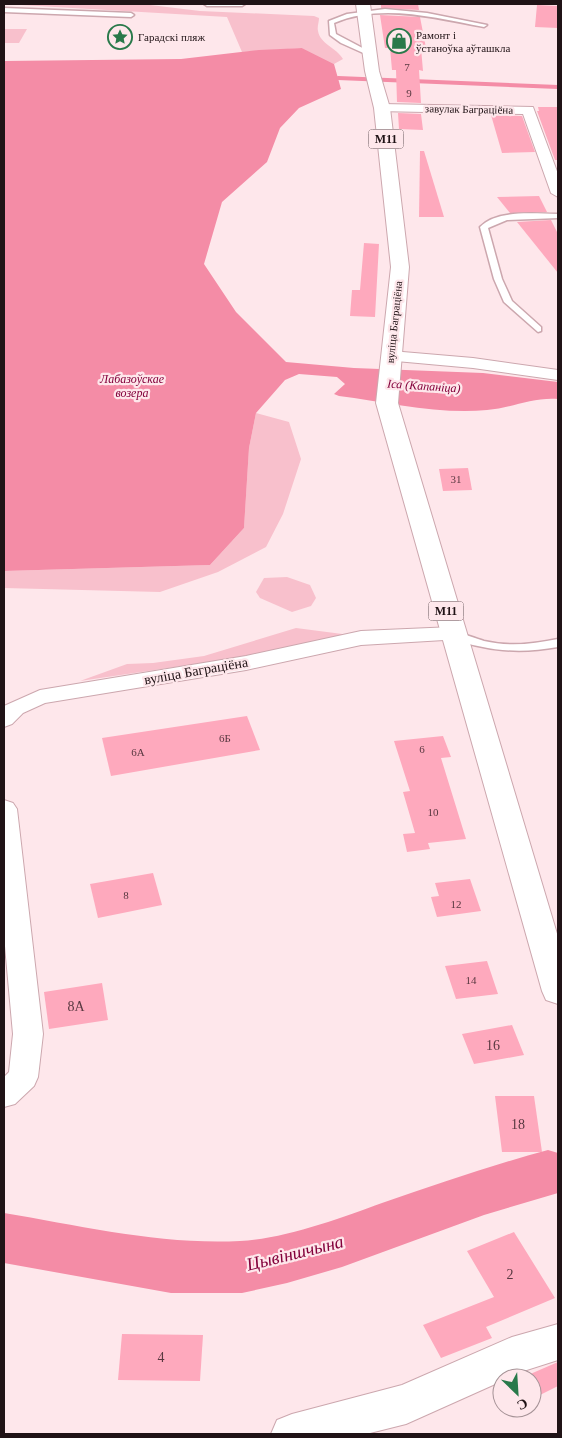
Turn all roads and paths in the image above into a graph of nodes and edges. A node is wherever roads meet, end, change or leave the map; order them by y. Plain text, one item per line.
1 (207, 4) edge
2 (242, 4) edge
3 (363, 7) edge
4 (4, 10) edge
5 (131, 15) dead end
6 (484, 25) dead end
7 (370, 54) junction
8 (382, 108) junction
9 (558, 193) edge
10 (558, 216) edge
11 (538, 329) dead end
12 (390, 362) junction
13 (558, 375) edge
14 (453, 634) junction
15 (558, 643) edge
16 (40, 697) junction
17 (4, 699) edge
18 (4, 719) edge
19 (4, 809) edge
20 (552, 951) edge
21 (558, 991) edge
22 (4, 1095) edge
23 (558, 1342) edge
24 (292, 1434) edge

1 - 2 lane
3 - 6 lane
3 - 7 main road, вуліца Баграціёна / М11
3 - 7 lane
4 - 5 lane
7 - 8 main road, вуліца Баграціёна / М11
8 - 9 street, завулак Баграціёна
8 - 12 main road, вуліца Баграціёна / М11
10 - 11 lane
12 - 13 street
12 - 14 main road, вуліца Баграціёна / М11
14 - 15 lane
14 - 16 street, вуліца Баграціёна
14 - 20 main road, вуліца Баграціёна / М11
16 - 17 street
16 - 18 street, вуліца Баграціёна
19 - 22 street
20 - 21 main road, вуліца Баграціёна / М11
23 - 24 main road

